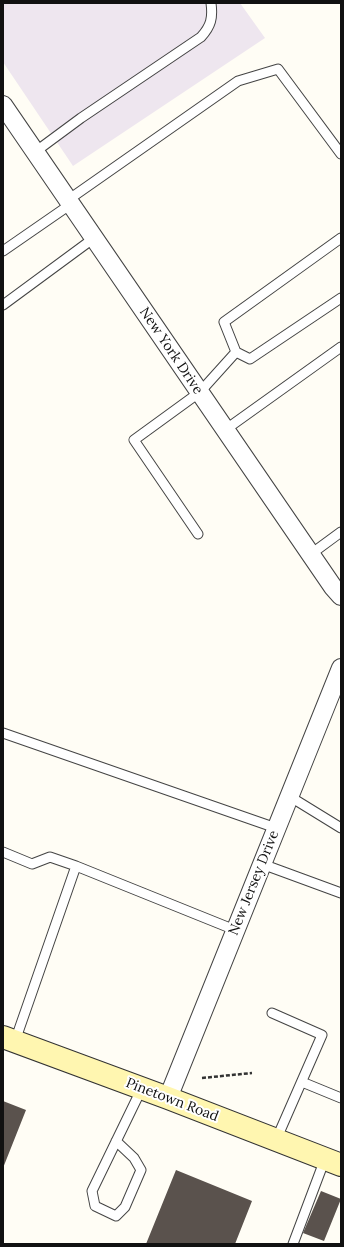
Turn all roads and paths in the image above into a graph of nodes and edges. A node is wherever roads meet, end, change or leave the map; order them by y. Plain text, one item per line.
1 (211, 3) edge
2 (3, 105) edge
3 (35, 152) junction
4 (341, 154) edge
5 (69, 202) junction
6 (94, 238) junction
7 (341, 238) edge
8 (3, 251) edge
9 (341, 298) edge
10 (3, 305) edge
11 (341, 347) edge
12 (236, 352) junction
13 (200, 392) junction
14 (225, 430) junction
15 (341, 532) edge
16 (198, 534) dead end
17 (311, 554) junction
18 (341, 596) edge
19 (341, 668) edge
20 (3, 733) edge
21 (289, 796) junction
22 (276, 828) junction
23 (341, 828) edge
24 (3, 852) edge
25 (262, 864) junction
26 (76, 866) junction
27 (341, 893) edge
28 (235, 930) junction
29 (272, 1013) dead end
30 (9, 1039) edge
31 (252, 1073) dead end
32 (202, 1078) dead end
33 (302, 1082) junction
34 (142, 1088) junction
35 (168, 1098) junction
36 (341, 1098) edge
37 (276, 1140) junction
38 (116, 1142) junction
39 (333, 1162) edge
40 (294, 1244) edge

1 - 3 lane
2 - 3 street, New York Drive
3 - 5 street, New York Drive
4 - 5 lane
5 - 6 street, New York Drive
5 - 8 lane
6 - 10 lane
6 - 13 street, New York Drive
7 - 12 lane
9 - 12 lane
11 - 14 lane
12 - 13 lane
13 - 14 street, New York Drive
13 - 16 lane
14 - 17 street, New York Drive
15 - 17 lane
17 - 18 street, New York Drive
19 - 21 street, New Jersey Drive
20 - 22 lane
21 - 22 street, New Jersey Drive
21 - 23 lane
22 - 25 street, New Jersey Drive
24 - 26 lane
25 - 27 lane
25 - 28 street, New Jersey Drive
26 - 28 lane
26 - 30 lane
28 - 35 street, New Jersey Drive
29 - 33 lane
30 - 34 street, Pinetown Road
31 - 32 path
33 - 36 lane
33 - 37 lane
34 - 35 street, Pinetown Road
34 - 38 lane
35 - 37 street, Pinetown Road
37 - 39 street, Pinetown Road
38 - 38 lane
39 - 40 lane

